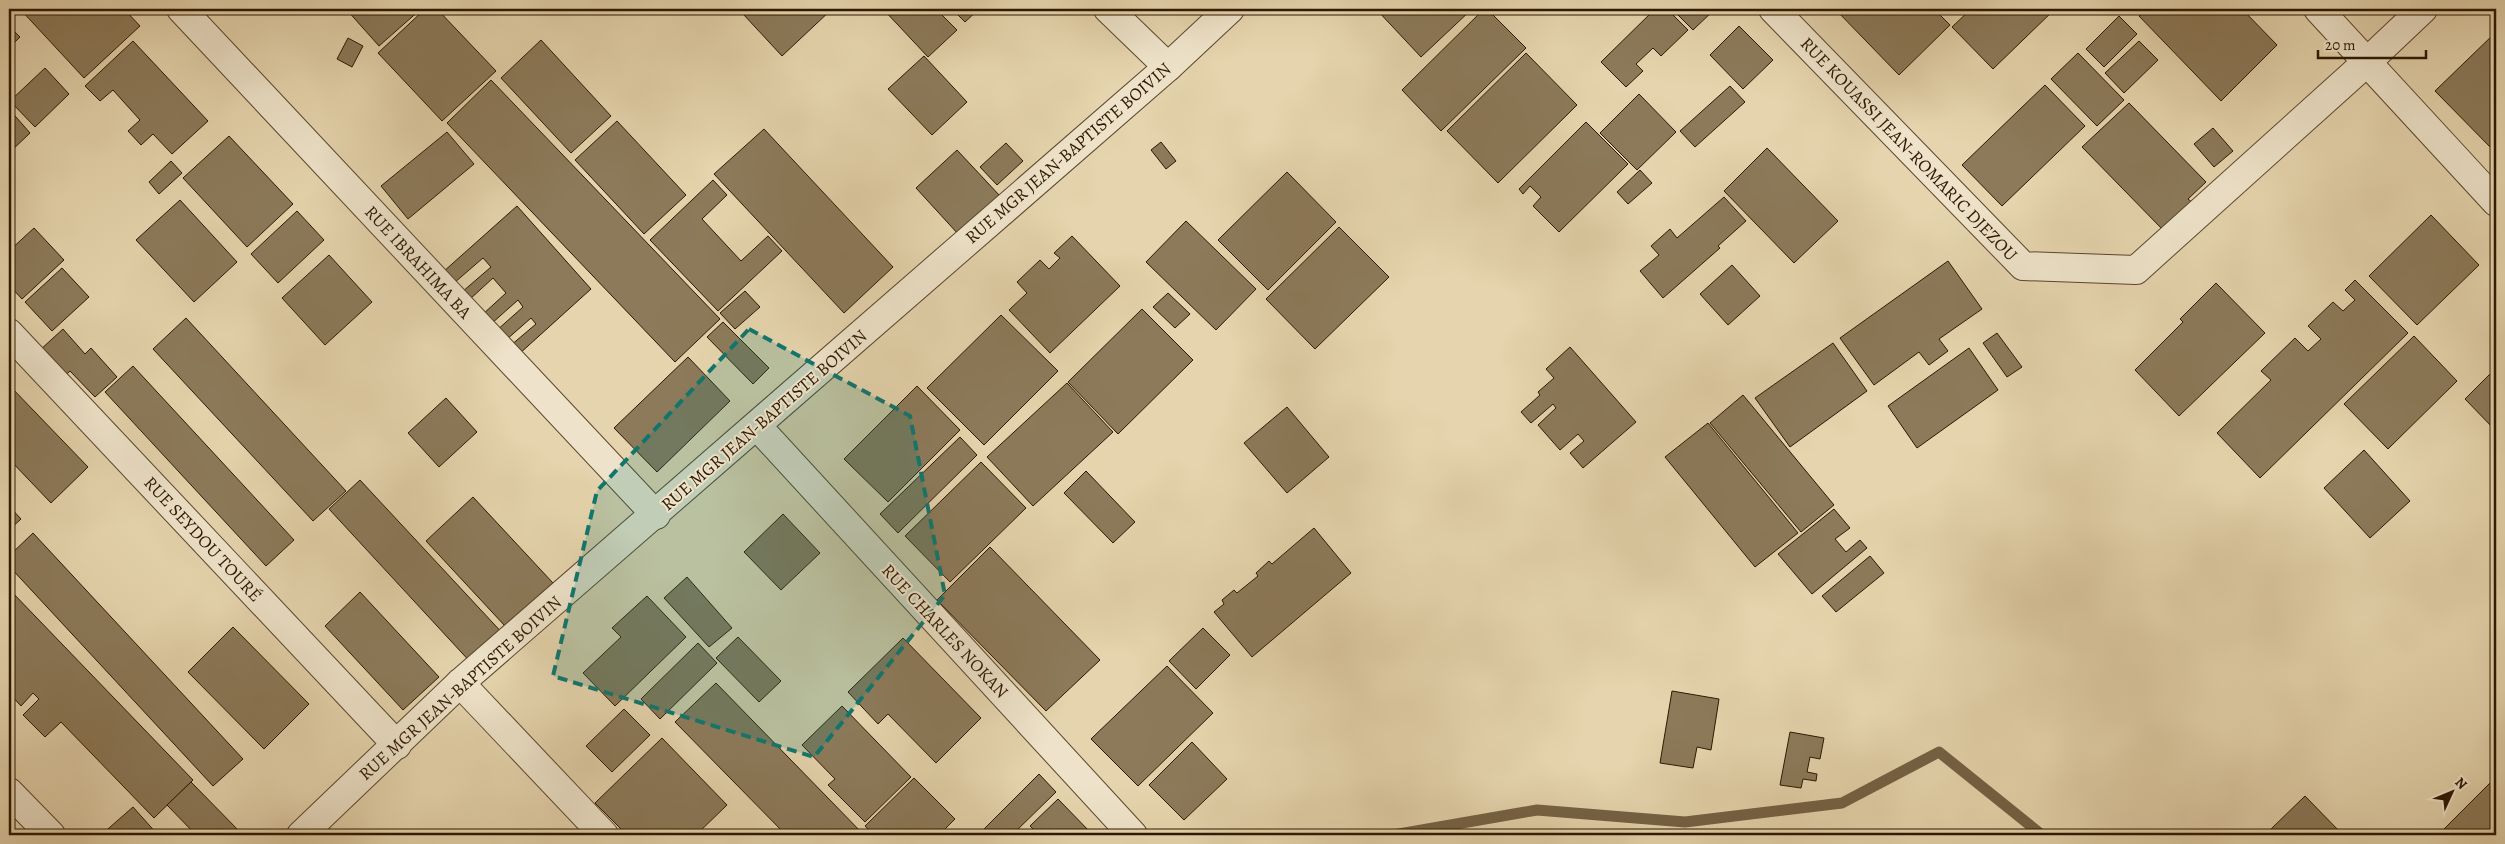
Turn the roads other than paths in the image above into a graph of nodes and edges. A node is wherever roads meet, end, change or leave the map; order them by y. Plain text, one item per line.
1 (181, 9) edge
2 (1108, 9) edge
3 (1230, 9) edge
4 (1772, 9) edge
5 (2318, 9) edge
6 (2423, 9) edge
7 (2367, 62) junction
8 (1168, 67) junction
9 (2496, 202) edge
10 (9, 333) edge
11 (757, 426) junction
12 (656, 515) junction
13 (460, 683) junction
14 (397, 745) junction
15 (9, 792) edge
16 (50, 835) edge
17 (301, 835) edge
18 (604, 835) edge
19 (1133, 835) edge

1 - 12 street, RUE IBRAHIMA BA
2 - 8 street
3 - 8 street, RUE MGR JEAN-BAPTISTE BOIVIN
4 - 7 street, RUE KOUASSI JEAN-ROMARIC DJEZOU
5 - 7 street
6 - 7 street, RUE KOUASSI JEAN-ROMARIC DJEZOU
7 - 9 street
8 - 11 street, RUE MGR JEAN-BAPTISTE BOIVIN
10 - 14 street, RUE SEYDOU TOURÉ
11 - 12 street, RUE MGR JEAN-BAPTISTE BOIVIN
11 - 19 street, RUE CHARLES NOKAN
12 - 13 street, RUE MGR JEAN-BAPTISTE BOIVIN
13 - 14 street, RUE MGR JEAN-BAPTISTE BOIVIN
13 - 18 street
14 - 17 street, RUE MGR JEAN-BAPTISTE BOIVIN
15 - 16 street

